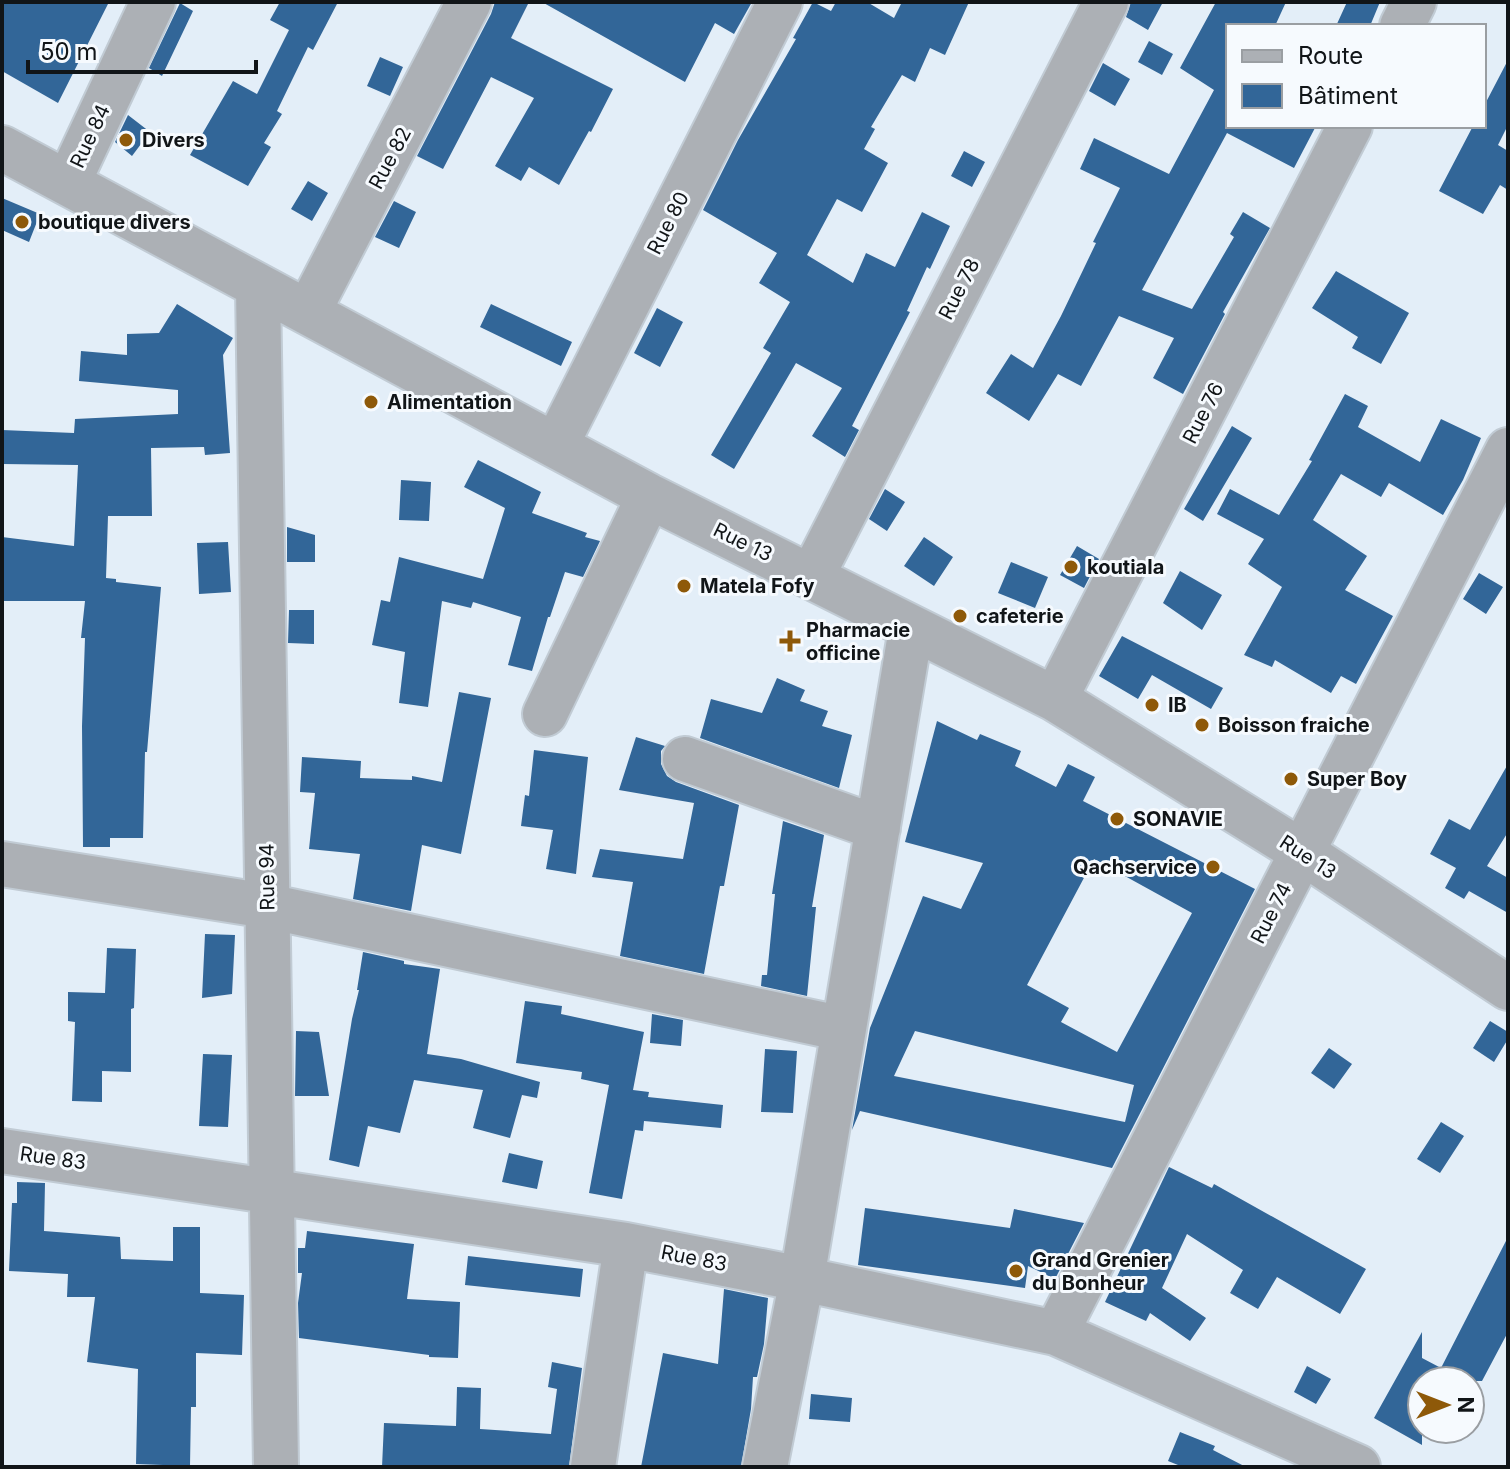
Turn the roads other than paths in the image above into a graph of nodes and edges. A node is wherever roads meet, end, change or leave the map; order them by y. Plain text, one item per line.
1 (153, 2) edge
2 (469, 2) edge
3 (780, 2) edge
4 (1106, 2) edge
5 (1414, 2) edge
6 (1403, 24) edge
7 (1349, 128) edge
8 (2, 148) edge
9 (68, 183) junction
10 (258, 287) junction
11 (308, 312) junction
12 (556, 445) junction
13 (1508, 450) edge
14 (649, 496) junction
15 (812, 576) junction
16 (911, 629) junction
17 (1055, 699) junction
18 (545, 714) dead end
19 (685, 759) dead end
20 (878, 828) junction
21 (1302, 852) junction
22 (2, 864) edge
23 (267, 906) junction
24 (1508, 988) edge
25 (844, 1029) junction
26 (2, 1151) edge
27 (271, 1190) junction
28 (626, 1245) junction
29 (802, 1279) junction
30 (1056, 1333) junction
31 (276, 1467) edge
32 (593, 1467) edge
33 (765, 1467) edge
34 (1358, 1467) edge

1 - 9 street, Rue 84
2 - 11 street, Rue 82
3 - 12 street, Rue 80
4 - 15 street, Rue 78
5 - 6 street
7 - 17 street, Rue 76
8 - 9 street, Rue 13
9 - 10 street, Rue 13
10 - 11 street, Rue 13
10 - 23 street, Rue 94
11 - 12 street, Rue 13
12 - 14 street, Rue 13
13 - 21 street, Rue 74
14 - 15 street, Rue 13
14 - 18 street
15 - 16 street, Rue 13
16 - 17 street, Rue 13
16 - 20 street
17 - 21 street, Rue 13
19 - 20 street
20 - 25 street
21 - 24 street, Rue 13
21 - 30 street, Rue 74
22 - 23 street
23 - 25 street
23 - 27 street, Rue 94
25 - 29 street
26 - 27 street, Rue 83
27 - 28 street, Rue 83
27 - 31 street, Rue 94
28 - 29 street, Rue 83
28 - 32 street
29 - 30 street, Rue 83
29 - 33 street
30 - 34 street, Rue 83

